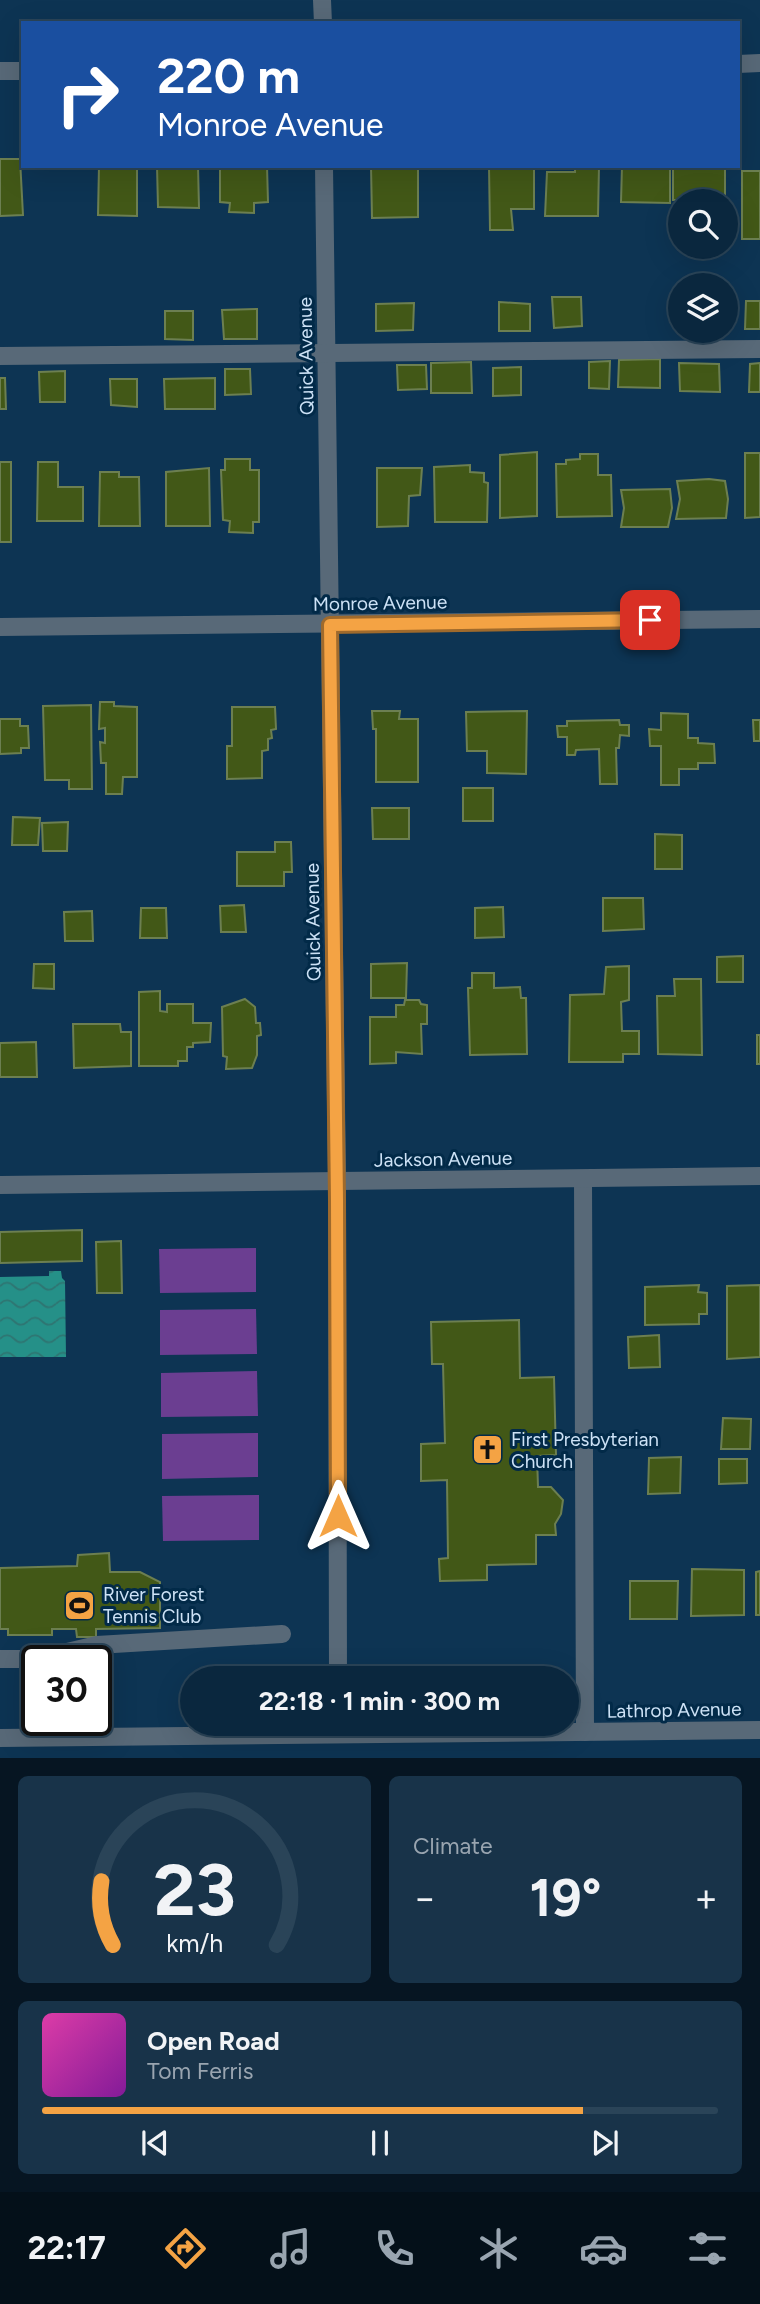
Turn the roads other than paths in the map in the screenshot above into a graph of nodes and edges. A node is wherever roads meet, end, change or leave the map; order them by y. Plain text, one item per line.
1 (322, 0) edge
2 (323, 21) edge
3 (760, 63) edge
4 (740, 64) edge
5 (0, 71) edge
6 (21, 71) edge
7 (324, 168) edge
8 (760, 349) edge
9 (327, 354) junction
10 (0, 356) edge
11 (760, 619) edge
12 (330, 625) junction
13 (0, 627) edge
14 (760, 1176) edge
15 (583, 1179) junction
16 (337, 1182) junction
17 (0, 1185) edge
18 (282, 1634) dead end
19 (97, 1645) edge
20 (0, 1659) edge
21 (21, 1659) edge
22 (338, 1666) edge
23 (760, 1730) edge
24 (579, 1732) edge
25 (585, 1732) junction
26 (180, 1733) edge
27 (34, 1737) joint
28 (0, 1738) edge

1 - 2 street
3 - 4 street
5 - 6 street
7 - 9 street, Quick Avenue
8 - 9 street
9 - 10 street
9 - 12 street, Quick Avenue
11 - 12 street, Monroe Avenue
12 - 13 street, Monroe Avenue
12 - 16 street, Quick Avenue
14 - 15 street, Jackson Avenue
15 - 16 street, Jackson Avenue
15 - 25 street
16 - 17 street, Jackson Avenue
16 - 22 street, Quick Avenue
18 - 19 street
20 - 21 street
23 - 25 street, Lathrop Avenue
24 - 25 street, Lathrop Avenue
26 - 27 street, Lathrop Avenue
27 - 28 street, Lathrop Avenue

